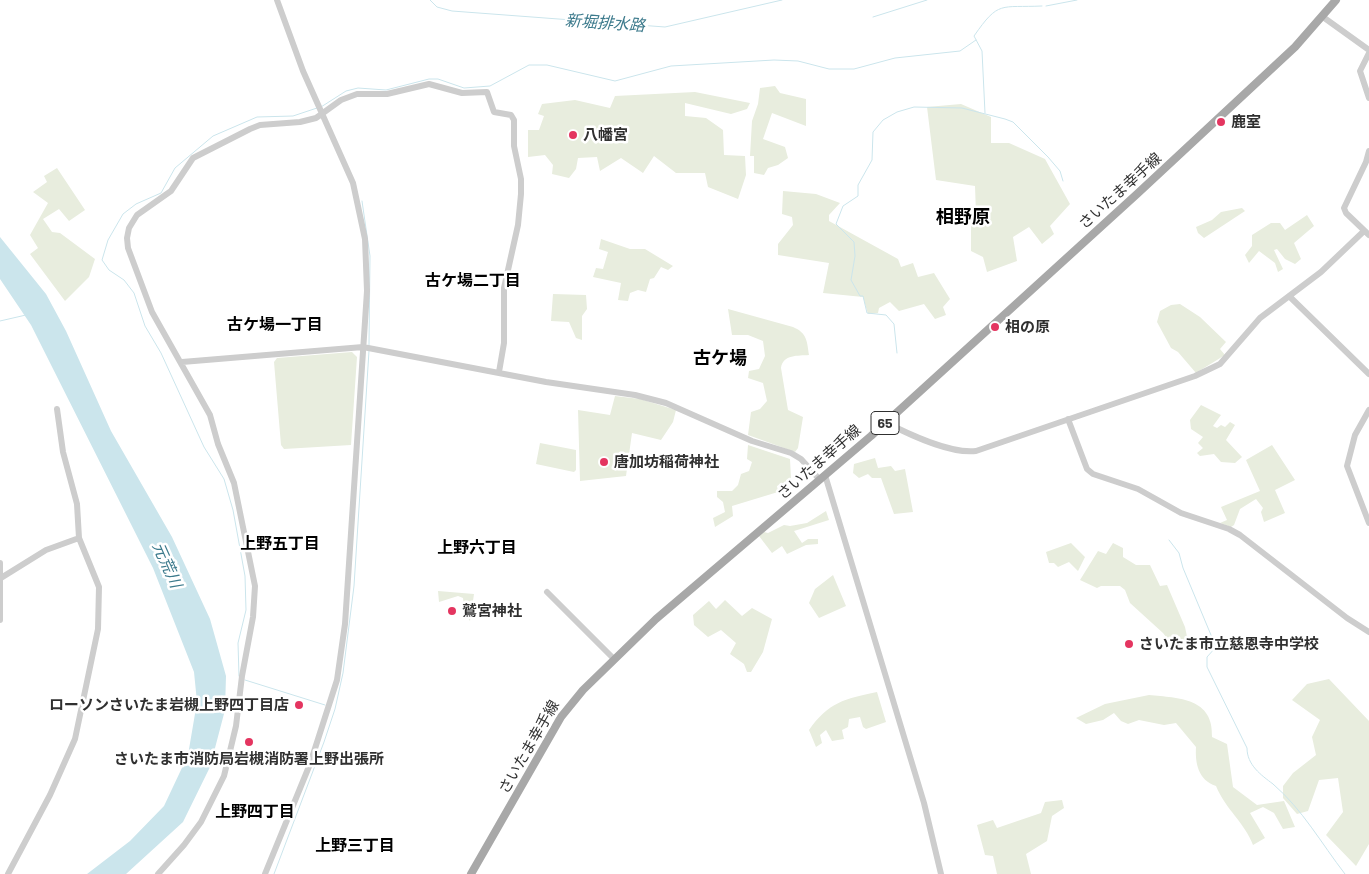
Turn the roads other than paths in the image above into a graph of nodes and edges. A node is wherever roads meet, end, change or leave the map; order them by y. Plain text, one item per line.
1 (277, 0) edge
2 (1336, 0) edge
3 (1323, 17) junction
4 (1369, 51) edge
5 (1369, 98) edge
6 (324, 114) junction
7 (1369, 151) edge
8 (1367, 233) edge
9 (1289, 296) junction
10 (363, 347) junction
11 (182, 362) junction
12 (499, 372) junction
13 (1369, 374) edge
14 (56, 408) dead end
15 (1369, 410) edge
16 (1068, 419) junction
17 (886, 422) junction
18 (822, 478) junction
19 (1369, 522) edge
20 (79, 538) junction
21 (0, 563) edge
22 (1, 578) junction
23 (547, 592) dead end
24 (0, 620) edge
25 (1369, 632) edge
26 (614, 659) junction
27 (8, 874) edge
28 (158, 874) edge
29 (265, 874) edge
30 (471, 874) edge
31 (941, 874) edge

1 - 6 street
2 - 3 main road, さいたま幸手線 / 65
3 - 4 street
3 - 17 main road, さいたま幸手線 / 65
4 - 5 street
6 - 10 street
6 - 11 street
6 - 12 street
7 - 8 street
8 - 9 street
9 - 13 street
9 - 16 street
10 - 11 street
10 - 12 street
10 - 29 street
11 - 28 street
12 - 18 street
14 - 20 street
15 - 19 street
16 - 17 street
16 - 25 street
17 - 18 main road, さいたま幸手線 / 65
18 - 26 main road, さいたま幸手線 / 65
18 - 31 street
20 - 22 street
20 - 27 street
21 - 22 street
22 - 24 street
23 - 26 street
26 - 30 main road, さいたま幸手線 / 65

